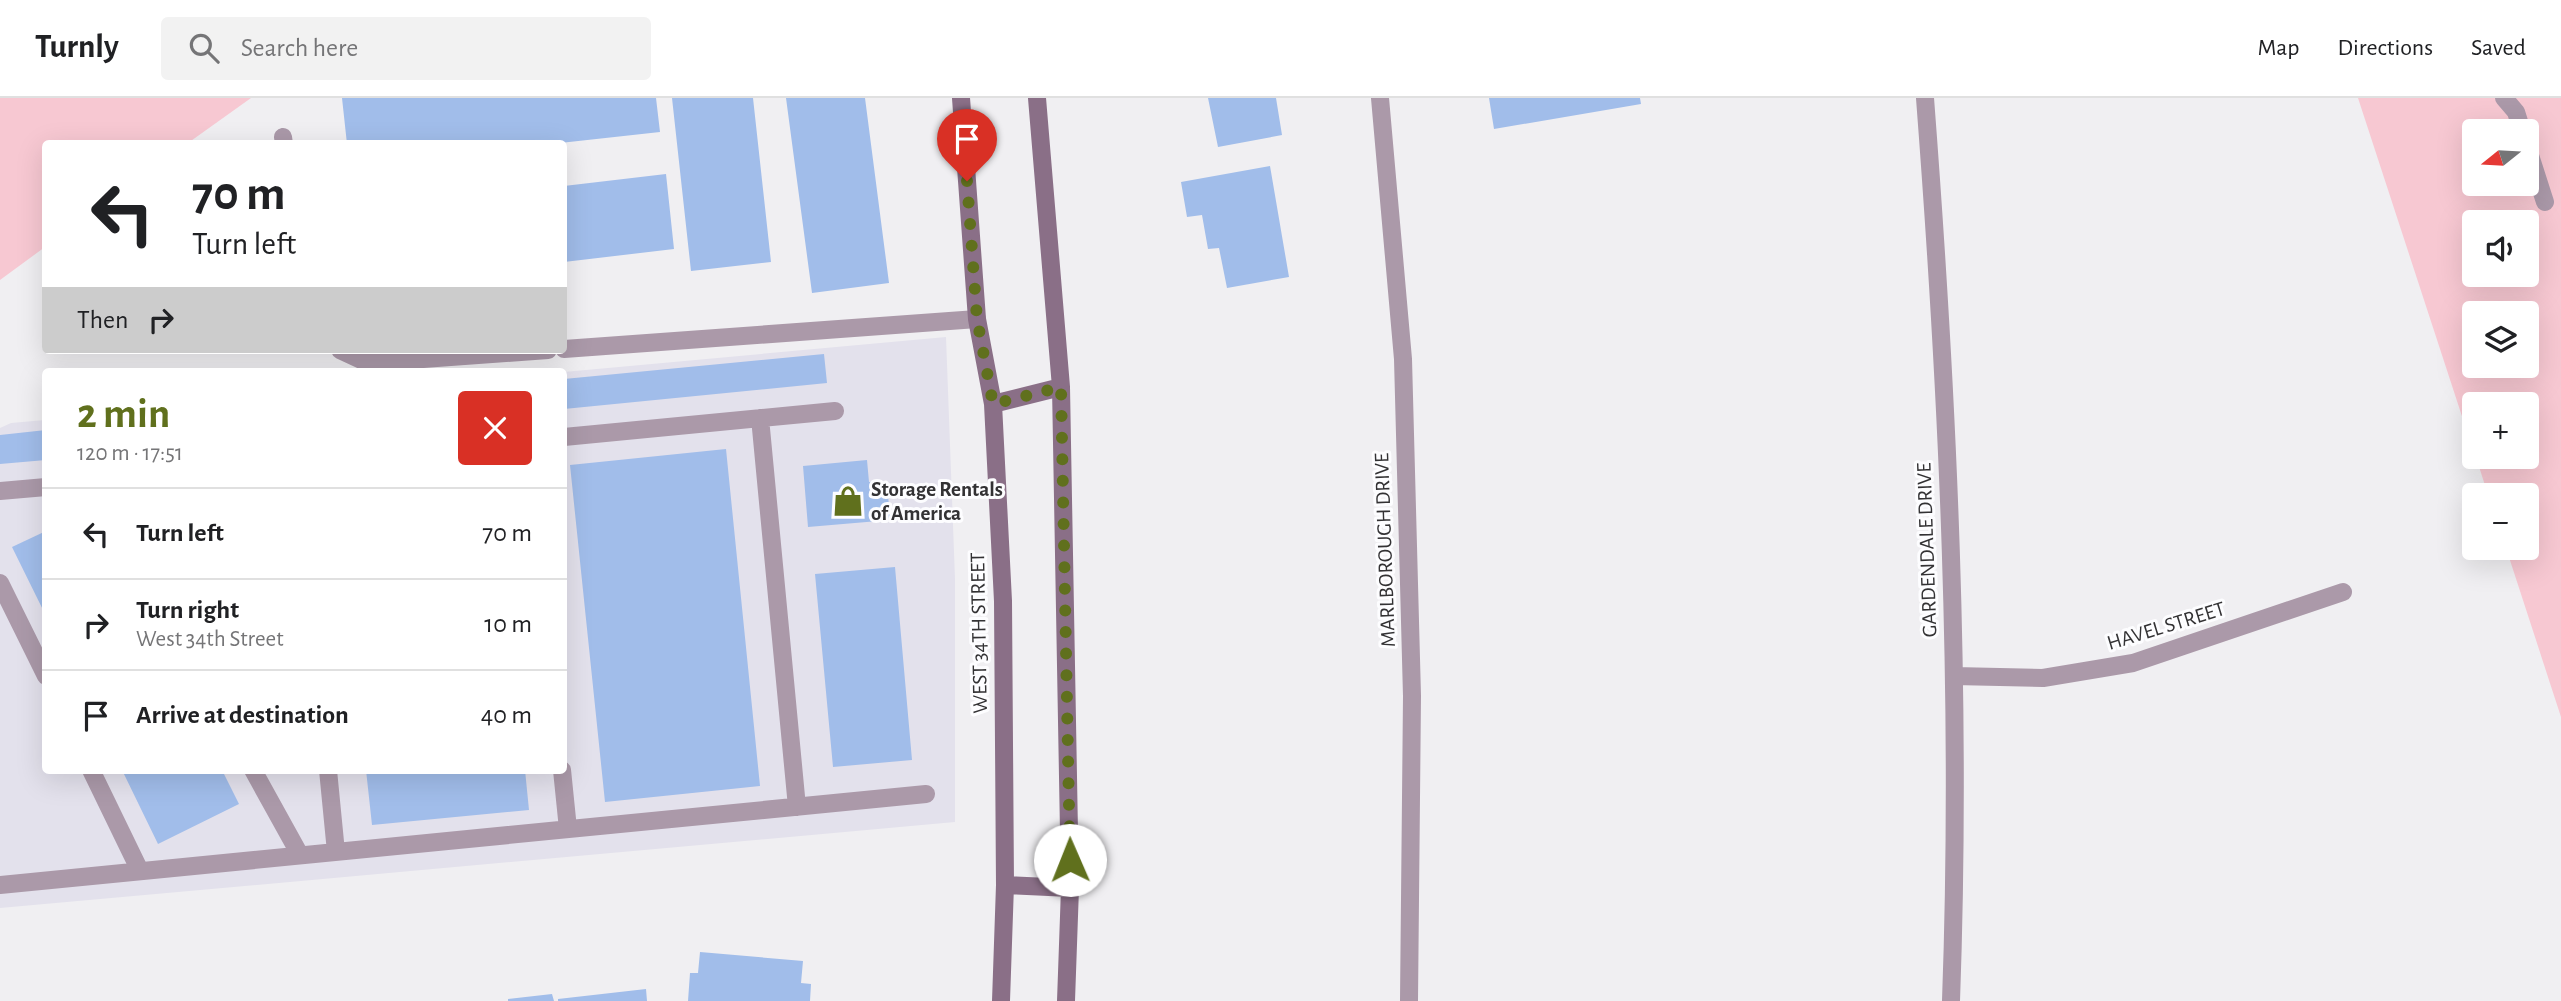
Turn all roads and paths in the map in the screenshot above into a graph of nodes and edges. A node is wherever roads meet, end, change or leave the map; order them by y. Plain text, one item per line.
1 (961, 98) edge
2 (1037, 98) edge
3 (1380, 98) edge
4 (1925, 98) edge
5 (2504, 98) edge
6 (2518, 119) edge
7 (2539, 183) edge
8 (2545, 202) dead end
9 (977, 319) junction
10 (567, 349) edge
11 (349, 354) edge
12 (493, 354) edge
13 (1061, 387) junction
14 (993, 404) junction
15 (835, 411) dead end
16 (760, 418) junction
17 (567, 437) edge
18 (42, 487) edge
19 (0, 491) edge
20 (0, 583) edge
21 (2343, 592) dead end
22 (42, 668) edge
23 (1954, 676) junction
24 (93, 774) edge
25 (255, 774) edge
26 (328, 774) edge
27 (562, 774) edge
28 (926, 794) dead end
29 (797, 807) junction
30 (568, 829) junction
31 (336, 852) junction
32 (300, 855) junction
33 (141, 871) junction
34 (0, 885) edge
35 (1005, 885) junction
36 (1070, 888) junction
37 (1001, 1001) edge
38 (1066, 1001) edge
39 (1409, 1001) edge
40 (1951, 1001) edge

1 - 9 main road, WEST 34TH STREET
2 - 13 main road
3 - 39 street, MARLBOROUGH DRIVE
4 - 23 street, GARDENDALE DRIVE
5 - 6 street
7 - 8 street
9 - 10 street
9 - 14 main road, WEST 34TH STREET
11 - 12 street
13 - 14 main road
13 - 36 main road
14 - 35 main road, WEST 34TH STREET
15 - 16 street
16 - 17 street
16 - 29 street
18 - 19 street
20 - 22 street
21 - 23 street, HAVEL STREET
23 - 40 street, GARDENDALE DRIVE
24 - 33 street
25 - 32 street
26 - 31 street
27 - 30 street
28 - 29 street
29 - 30 street
30 - 31 street
31 - 32 street
32 - 33 street
33 - 34 street
35 - 36 main road
35 - 37 main road, WEST 34TH STREET
36 - 38 main road

